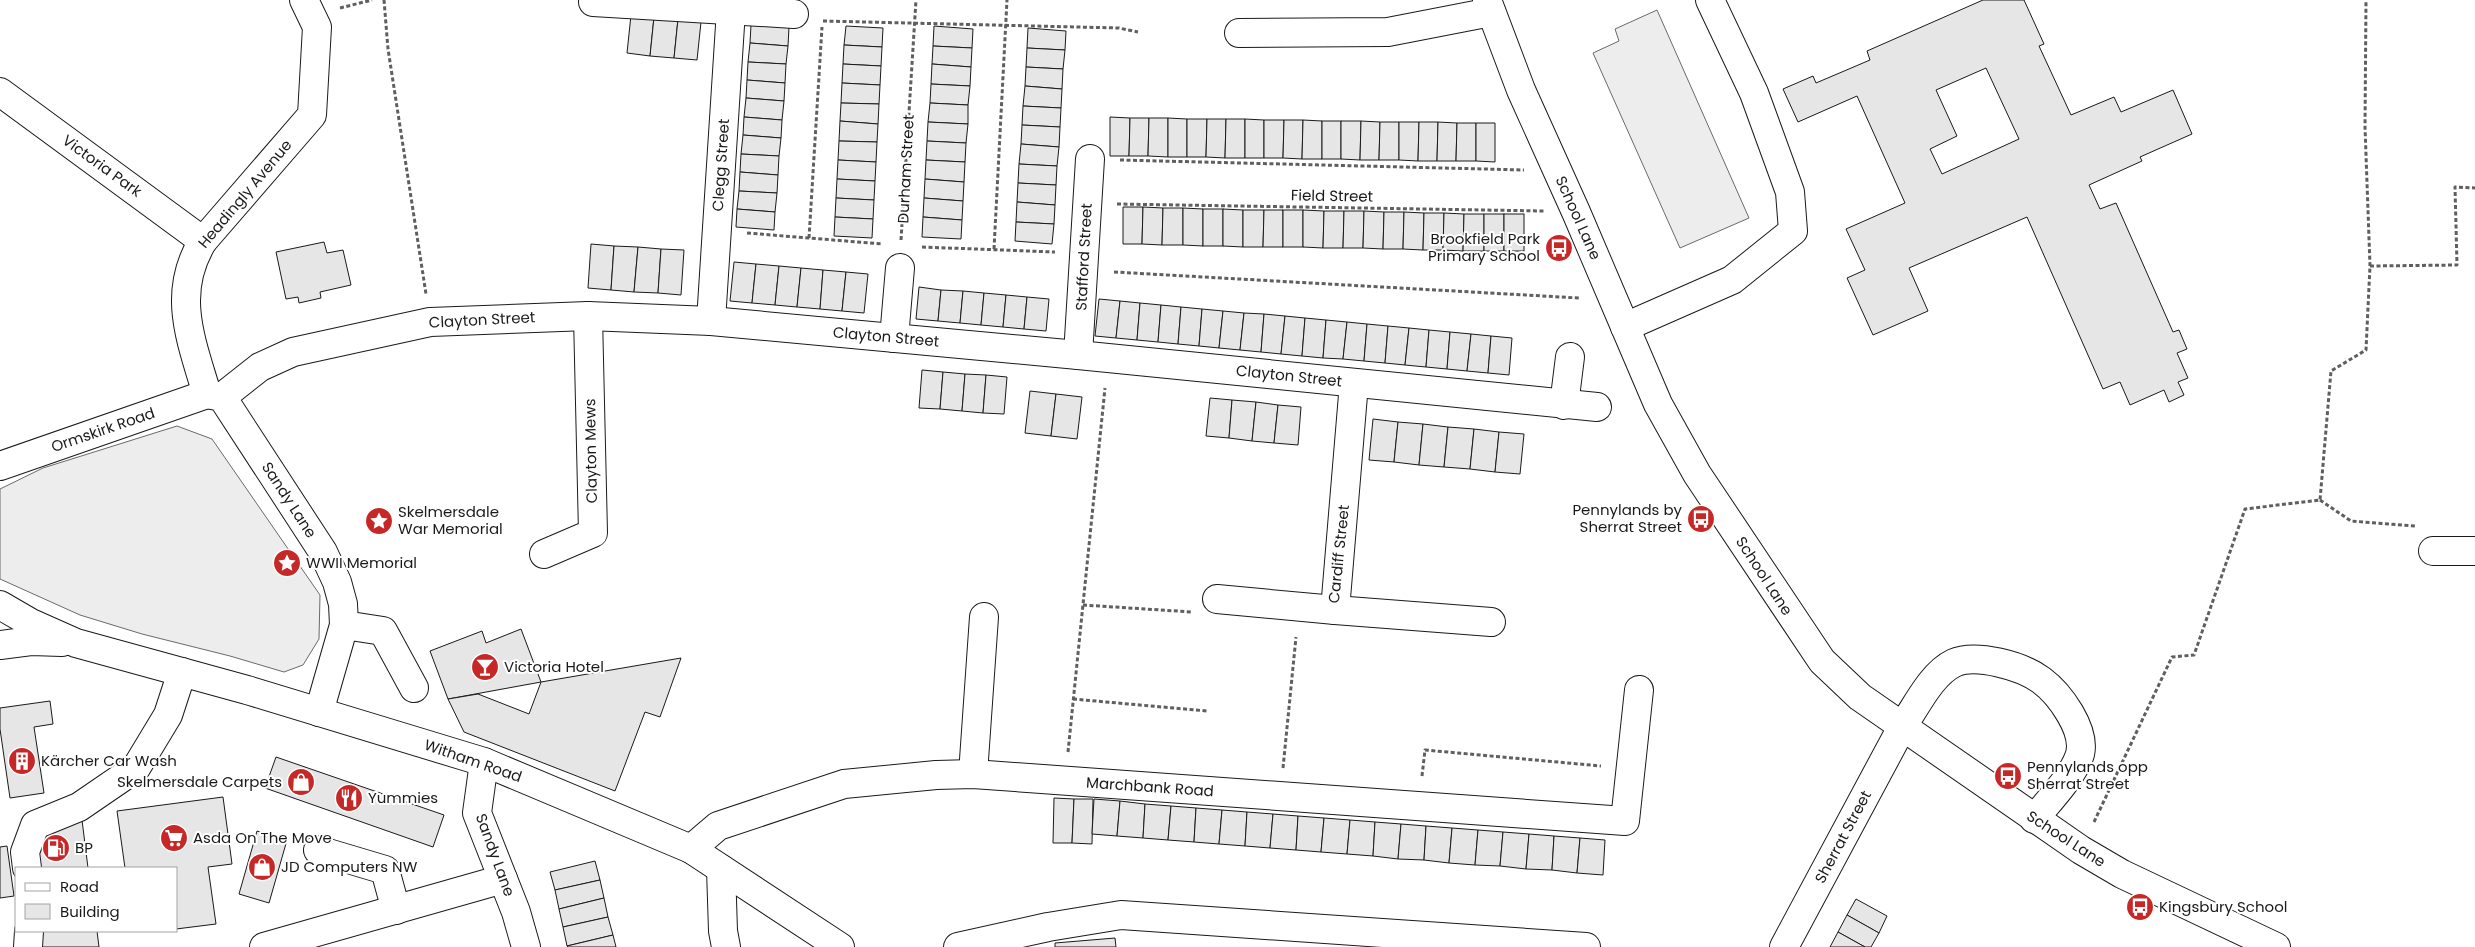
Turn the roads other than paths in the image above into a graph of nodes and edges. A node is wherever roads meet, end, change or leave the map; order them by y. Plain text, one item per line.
1 (304, 0) edge
2 (1710, 0) edge
3 (593, 2) dead end
4 (1489, 6) edge
5 (731, 10) junction
6 (794, 14) road end
7 (1239, 33) dead end
8 (0, 92) edge
9 (1090, 159) road end
10 (203, 241) junction
11 (900, 268) road end
12 (588, 316) junction
13 (711, 321) junction
14 (1625, 328) junction
15 (894, 338) junction
16 (1078, 355) junction
17 (1570, 357) dead end
18 (1354, 383) junction
19 (214, 396) junction
20 (1564, 405) junction
21 (1597, 407) dead end
22 (0, 466) edge
23 (2433, 551) road end
24 (2475, 551) edge
25 (544, 554) dead end
26 (1217, 599) road end
27 (0, 605) edge
28 (1335, 610) junction
29 (984, 617) dead end
30 (1491, 622) dead end
31 (344, 625) junction
32 (76, 643) junction
33 (0, 645) edge
34 (182, 672) junction
35 (414, 688) dead end
36 (1639, 690) dead end
37 (319, 712) junction
38 (1902, 728) junction
39 (484, 762) junction
40 (973, 774) junction
41 (2034, 819) junction
42 (691, 849) junction
43 (318, 850) dead end
44 (28, 867) edge
45 (721, 869) junction
46 (503, 879) junction
47 (396, 910) junction
48 (30, 932) edge
49 (28, 947) edge
50 (264, 947) edge
51 (526, 947) edge
52 (726, 947) edge
53 (840, 947) edge
54 (958, 947) edge
55 (1586, 947) edge
56 (1784, 947) edge
57 (2276, 947) edge

1 - 10 street, Headingly Avenue
2 - 14 street
3 - 5 street
4 - 7 street
4 - 14 street, School Lane
5 - 6 street
5 - 13 street, Clegg Street
8 - 10 street, Victoria Park
9 - 16 street, Stafford Street
10 - 19 street, Headingly Avenue
11 - 15 street
12 - 13 street, Clayton Street
12 - 19 street, Clayton Street
12 - 25 street, Clayton Mews
13 - 15 street, Clayton Street
14 - 38 street, School Lane
15 - 16 street, Clayton Street
16 - 18 street, Clayton Street
17 - 20 street
18 - 20 street, Clayton Street
18 - 28 street, Cardiff Street
19 - 22 street, Ormskirk Road
19 - 31 street, Sandy Lane
20 - 21 street, Clayton Street
23 - 24 street
26 - 28 street, Cardiff Street
27 - 32 street, Witham Road
28 - 30 street
29 - 40 street
31 - 35 street
31 - 37 street, Sandy Lane
32 - 33 street, Witham Road
32 - 34 street, Witham Road
34 - 37 street, Witham Road
34 - 44 street
36 - 40 street, Marchbank Road
37 - 39 street, Witham Road
38 - 41 street, School Lane
38 - 41 street, Sherrat Street
38 - 56 street, Sherrat Street
39 - 42 street, Witham Road
39 - 46 street, Sandy Lane
40 - 42 street, Marchbank Road
41 - 57 street, School Lane
42 - 45 street, Witham Road
43 - 47 street
45 - 52 street
45 - 53 street, Witham Road
46 - 47 street
46 - 51 street, Sandy Lane
47 - 50 street
48 - 49 street
54 - 55 street

